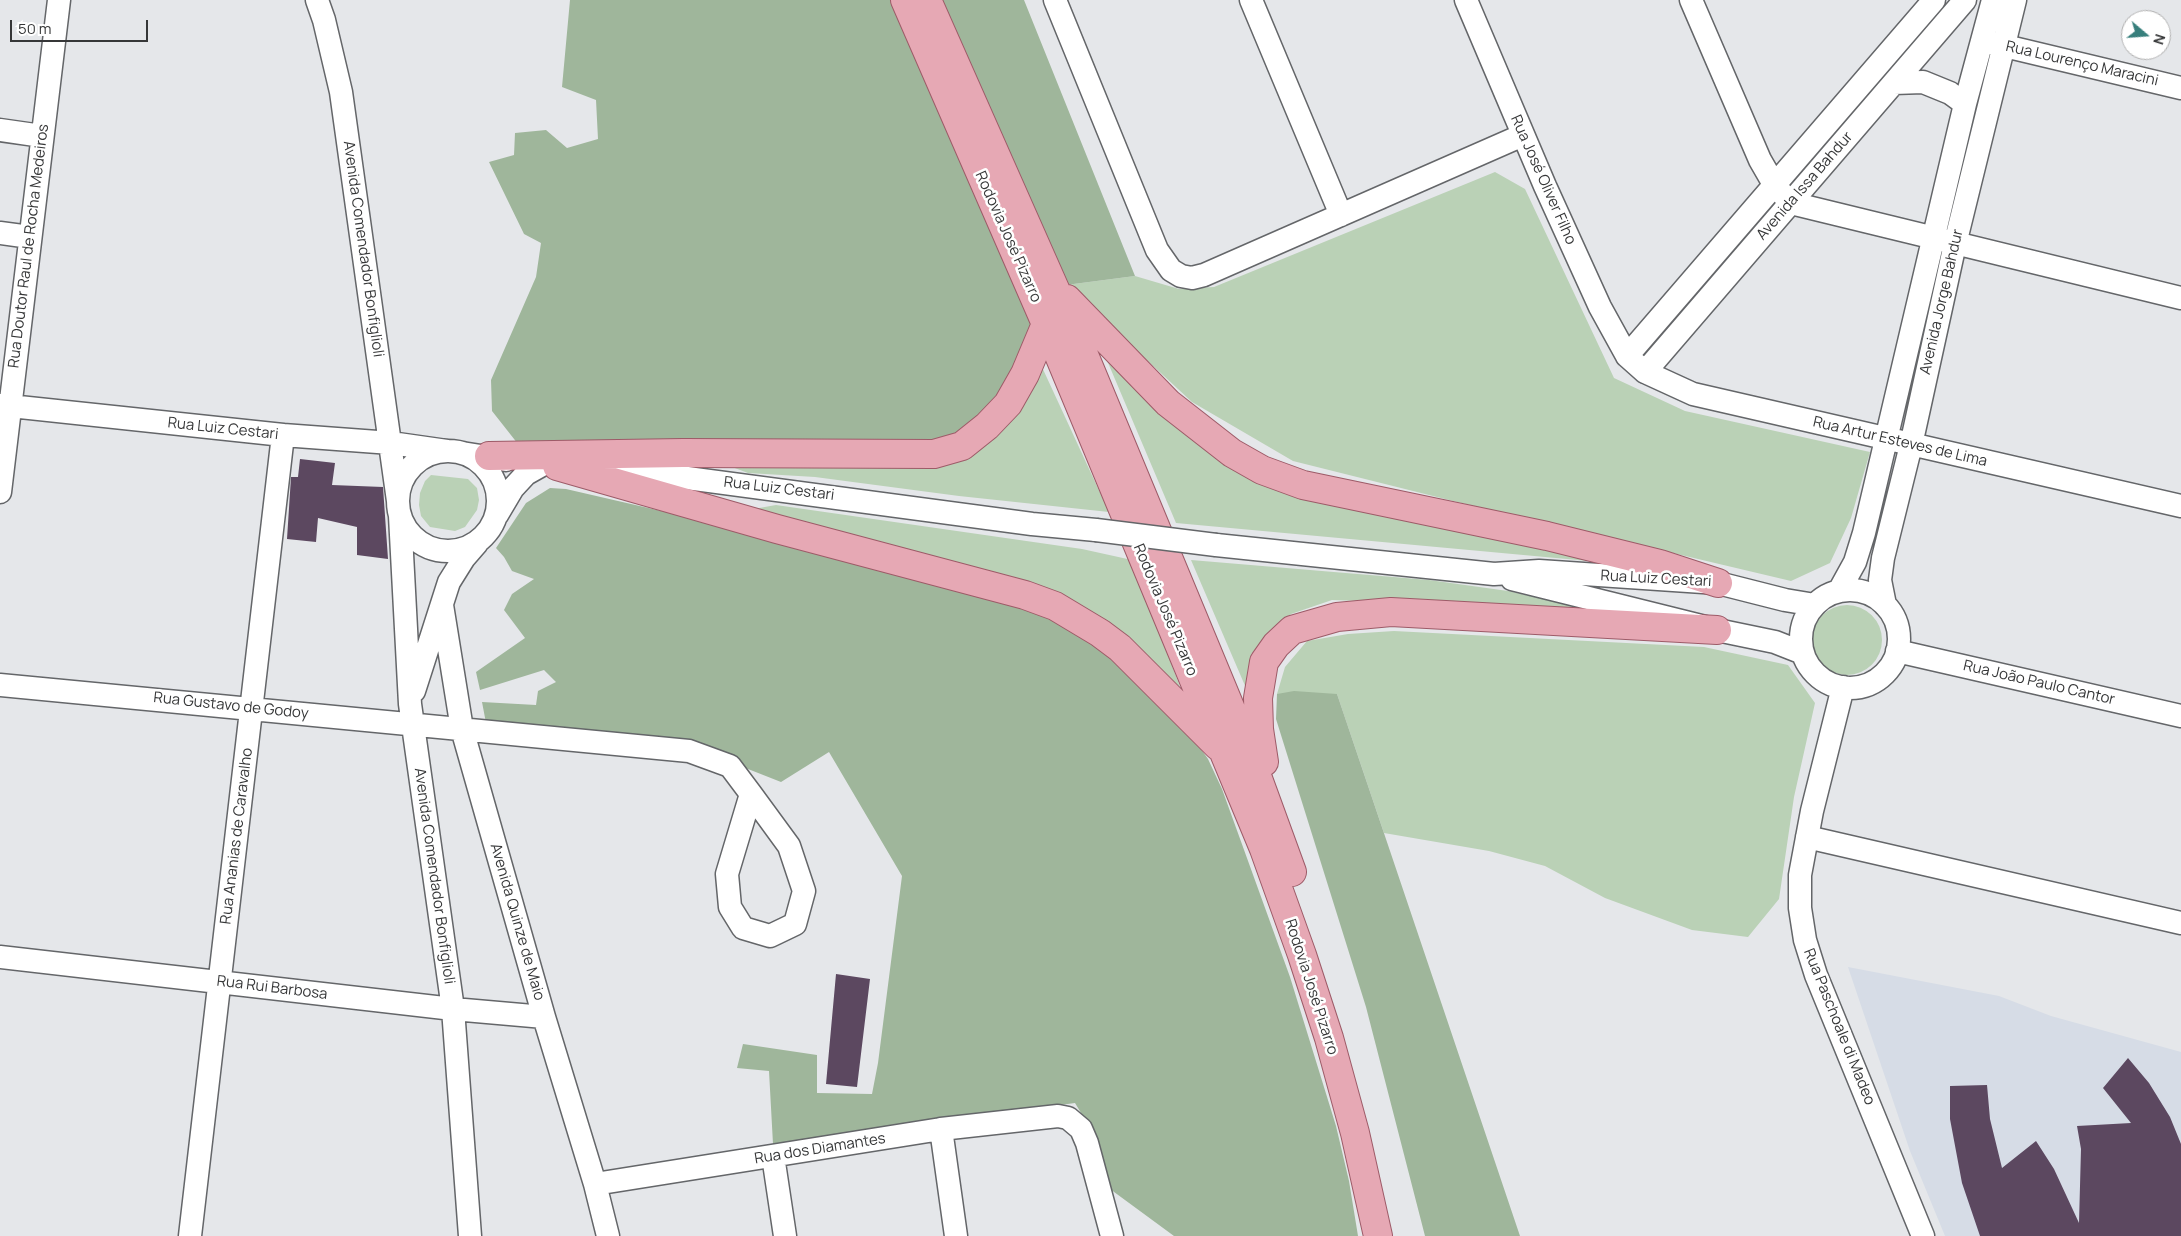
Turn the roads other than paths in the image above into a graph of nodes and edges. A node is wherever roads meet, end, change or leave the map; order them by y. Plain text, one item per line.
1 (59, 0) edge
2 (317, 0) edge
3 (905, 0) edge
4 (927, 0) edge
5 (1055, 0) edge
6 (1251, 0) edge
7 (1466, 0) edge
8 (1691, 0) edge
9 (1934, 0) edge
10 (1965, 0) edge
11 (1993, 0) edge
12 (2015, 0) edge
13 (1915, 9) edge
14 (1930, 39) junction
15 (1993, 43) junction
16 (1894, 83) junction
17 (2181, 88) edge
18 (1966, 104) junction
19 (0, 130) edge
20 (1523, 134) junction
21 (42, 136) junction
22 (1775, 186) junction
23 (1790, 203) junction
24 (1341, 215) junction
25 (0, 233) edge
26 (30, 237) junction
27 (1945, 241) junction
28 (1054, 284) junction
29 (2181, 298) edge
30 (1046, 324) junction
31 (1627, 356) junction
32 (1645, 372) junction
33 (5, 405) edge
34 (284, 435) junction
35 (1888, 440) junction
36 (391, 443) junction
37 (1911, 445) junction
38 (455, 452) junction
39 (489, 456) junction
40 (549, 465) junction
41 (0, 492) edge
42 (2181, 506) edge
43 (399, 509) junction
44 (488, 529) junction
45 (1494, 574) junction
46 (1718, 582) junction
47 (1839, 591) junction
48 (442, 605) junction
49 (1815, 605) junction
50 (1885, 605) junction
51 (1717, 630) junction
52 (1897, 650) junction
53 (1803, 653) junction
54 (0, 685) edge
55 (1842, 687) junction
56 (252, 708) junction
57 (411, 714) junction
58 (2181, 716) edge
59 (462, 729) junction
60 (1227, 756) junction
61 (751, 794) junction
62 (1269, 806) junction
63 (1807, 837) junction
64 (2181, 923) edge
65 (0, 957) edge
66 (220, 982) junction
67 (453, 1009) junction
68 (544, 1017) junction
69 (941, 1129) junction
70 (773, 1156) junction
71 (595, 1184) junction
72 (190, 1236) edge
73 (470, 1236) edge
74 (608, 1236) edge
75 (785, 1236) edge
76 (956, 1236) edge
77 (1112, 1236) edge
78 (1378, 1236) edge
79 (1396, 1236) edge
80 (1923, 1236) edge

1 - 21 street, Rua Doutor Raul de Rocha Medeiros
2 - 36 street, Avenida Comendador Bonfiglioli
3 - 30 main road, Rodovia José Pizarro
4 - 28 main road, Rodovia José Pizarro
5 - 24 street
6 - 24 street
7 - 20 street, Rua José Oliver Filho
8 - 22 street
9 - 13 street, Avenida Issa Bahdur
10 - 14 street, Avenida Issa Bahdur
11 - 15 street, Avenida Jorge Bahdur
12 - 15 street, Avenida Jorge Bahdur
13 - 14 street
13 - 22 street, Avenida Issa Bahdur
14 - 16 street, Avenida Issa Bahdur
15 - 17 street, Rua Lourenço Maracini
15 - 18 street, Avenida Jorge Bahdur
15 - 27 street, Avenida Jorge Bahdur
16 - 18 street
16 - 23 street, Avenida Issa Bahdur
18 - 27 street, Avenida Jorge Bahdur
19 - 21 street
20 - 24 street
20 - 31 street, Rua José Oliver Filho
21 - 26 street, Rua Doutor Raul de Rocha Medeiros
22 - 23 street
22 - 31 street, Avenida Issa Bahdur
23 - 27 street
23 - 32 street, Avenida Issa Bahdur
25 - 26 street
26 - 33 street, Rua Doutor Raul de Rocha Medeiros
27 - 29 street
27 - 35 street, Avenida Jorge Bahdur
27 - 37 street, Avenida Jorge Bahdur
28 - 46 main road
28 - 62 main road, Rodovia José Pizarro
30 - 39 main road
30 - 60 main road, Rodovia José Pizarro
31 - 32 street, Rua Artur Esteves de Lima
32 - 35 street, Rua Artur Esteves de Lima
33 - 34 street, Rua Luiz Cestari
33 - 41 street, Rua Doutor Raul de Rocha Medeiros
34 - 36 street, Rua Luiz Cestari
34 - 56 street, Rua Ananias de Caravalho
35 - 37 street, Rua Artur Esteves de Lima
35 - 47 street, Avenida Jorge Bahdur
36 - 38 street, Rua Luiz Cestari
36 - 43 street, Avenida Comendador Bonfiglioli
37 - 42 street, Rua Artur Esteves de Lima
37 - 50 street, Avenida Jorge Bahdur
38 - 39 street, Rua Luiz Cestari
38 - 43 street
38 - 44 street
39 - 40 street, Rua Luiz Cestari
40 - 44 street
40 - 45 street, Rua Luiz Cestari, bridge
40 - 60 main road
43 - 44 street
43 - 57 street, Avenida Comendador Bonfiglioli
44 - 48 street
45 - 46 street, Rua Luiz Cestari
45 - 51 street, Rua Luiz Cestari
46 - 49 street, Rua Luiz Cestari
47 - 49 street
47 - 50 street
48 - 57 street
48 - 59 street, Avenida Quinze de Maio
49 - 53 street
50 - 52 street
51 - 53 street, Rua Luiz Cestari
51 - 62 main road
52 - 55 street
52 - 58 street, Rua João Paulo Cantor
53 - 55 street
54 - 56 street, Rua Gustavo de Godoy
55 - 63 street, Rua Paschoale di Madeo
56 - 57 street, Rua Gustavo de Godoy
56 - 66 street, Rua Ananias de Caravalho
57 - 59 street, Rua Gustavo de Godoy
57 - 67 street, Avenida Comendador Bonfiglioli
59 - 61 street, Rua Gustavo de Godoy
59 - 68 street, Avenida Quinze de Maio
60 - 78 main road, Rodovia José Pizarro
61 - 61 street, Rua Gustavo de Godoy
62 - 79 main road, Rodovia José Pizarro
63 - 64 street
63 - 80 street, Rua Paschoale di Madeo
65 - 66 street, Rua Rui Barbosa
66 - 67 street, Rua Rui Barbosa
66 - 72 street, Rua Ananias de Caravalho
67 - 68 street, Rua Rui Barbosa
67 - 73 street, Avenida Comendador Bonfiglioli
68 - 71 street, Avenida Quinze de Maio
69 - 70 street, Rua dos Diamantes
69 - 76 street
69 - 77 street, Rua dos Diamantes
70 - 71 street, Rua dos Diamantes
70 - 75 street
71 - 74 street, Avenida Quinze de Maio

